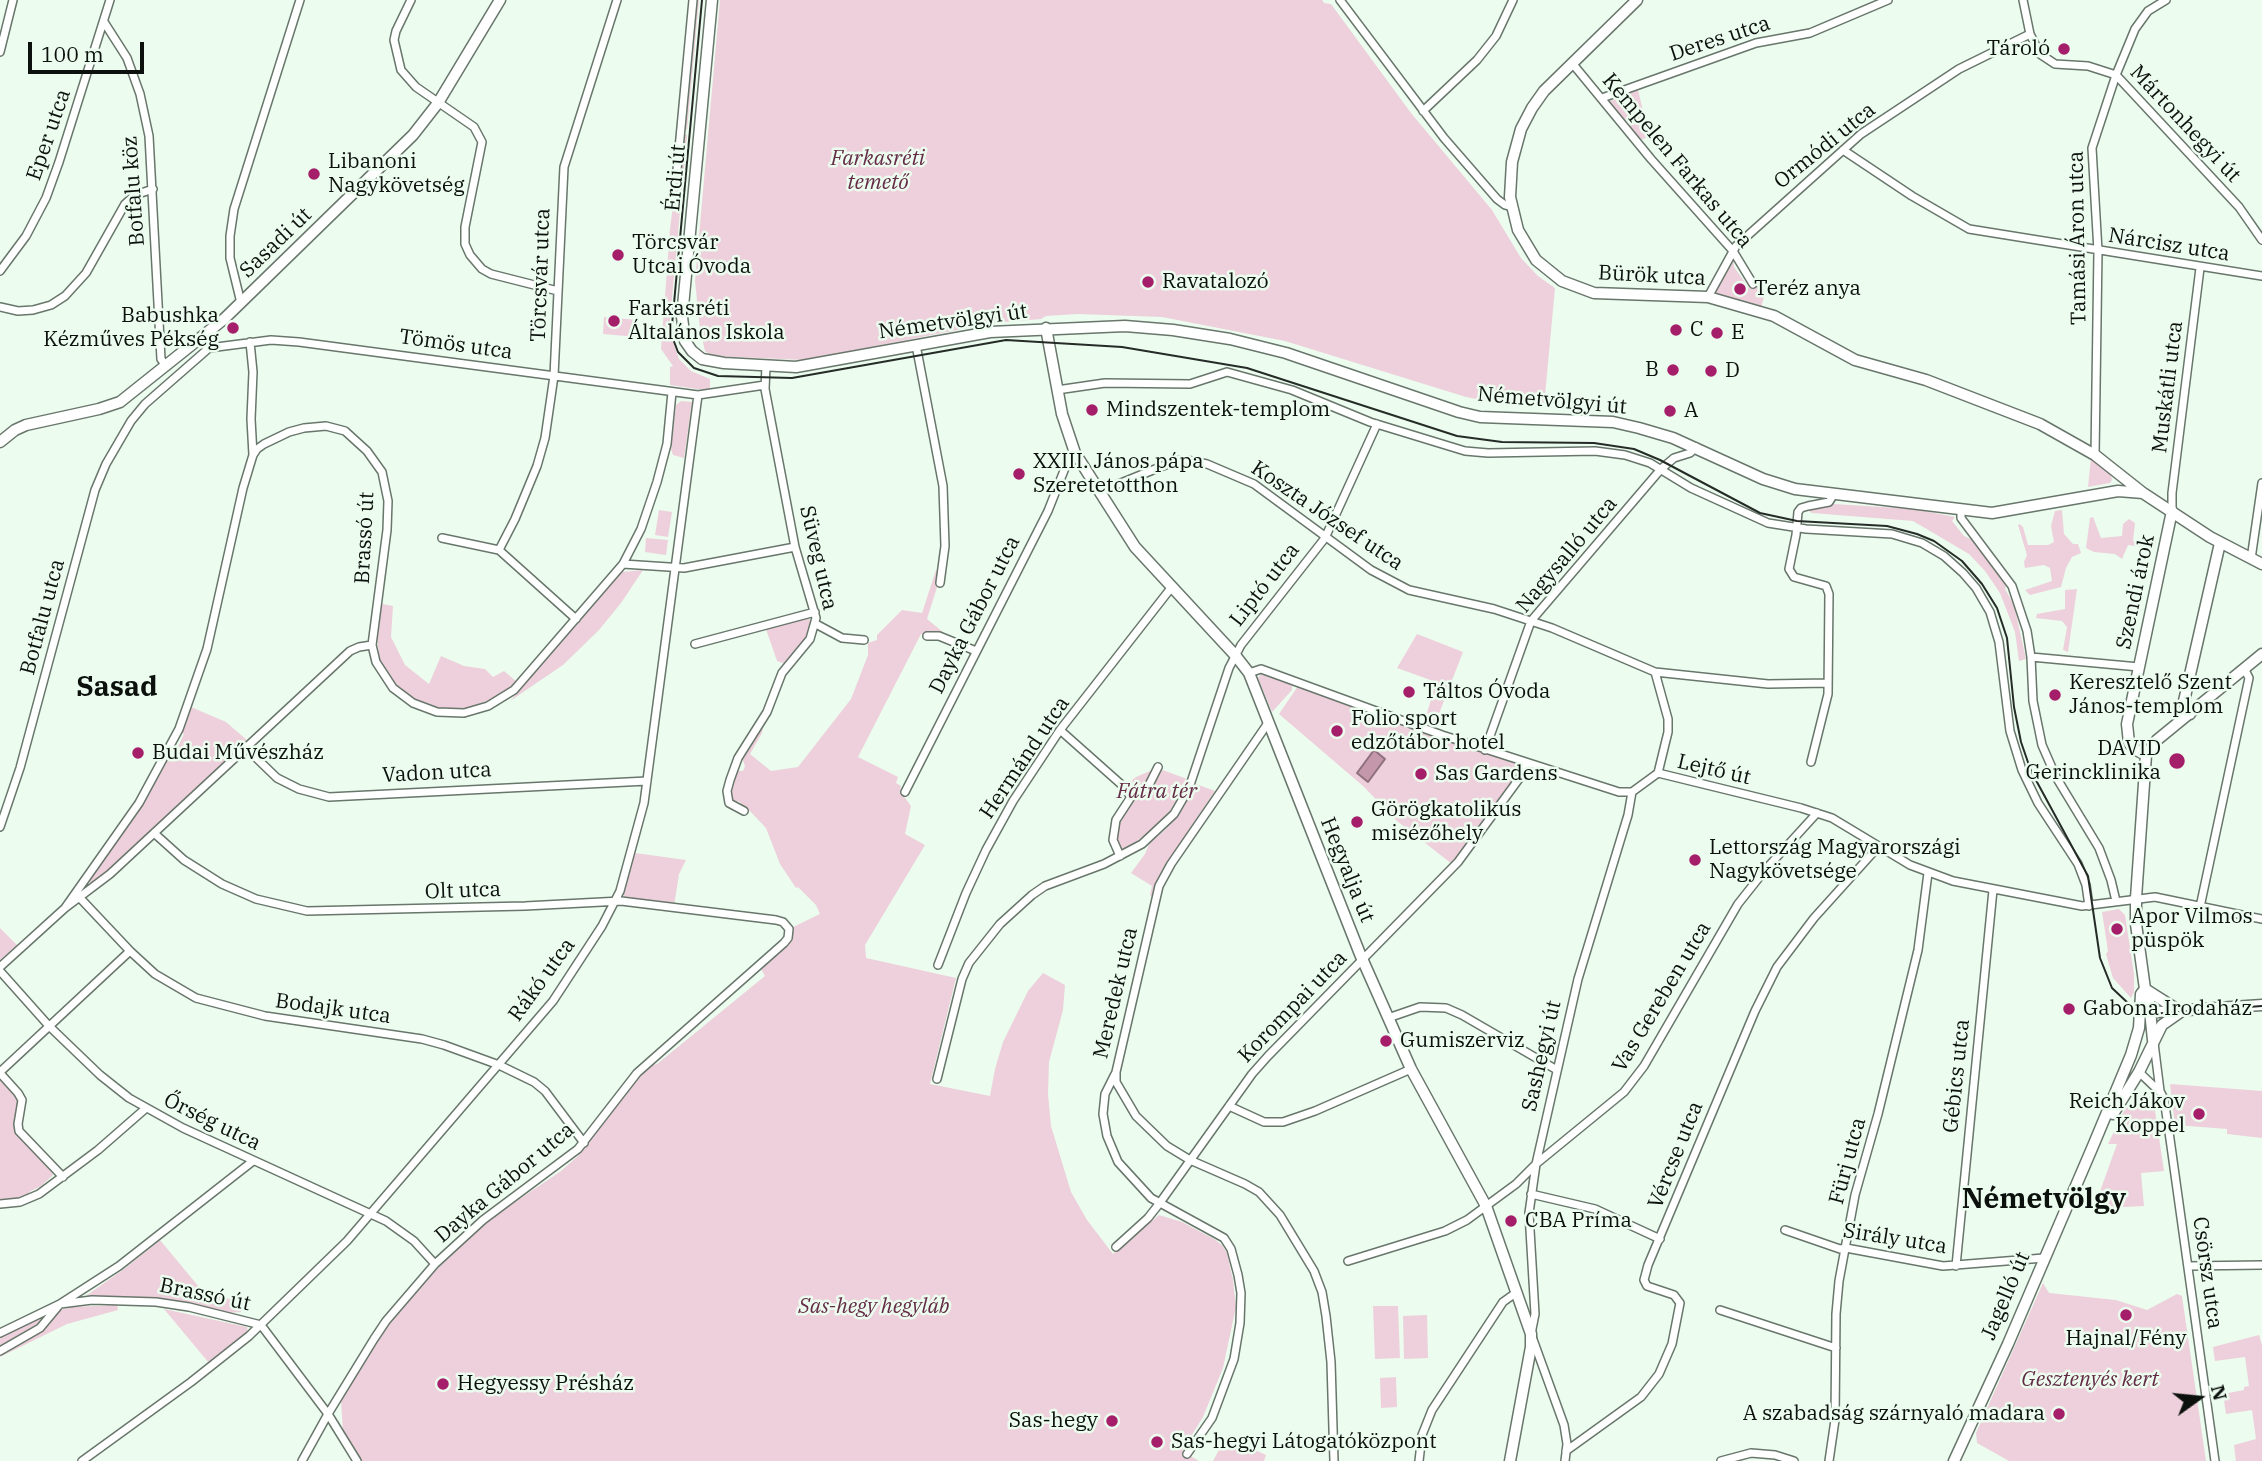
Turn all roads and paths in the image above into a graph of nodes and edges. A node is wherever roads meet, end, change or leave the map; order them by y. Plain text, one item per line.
1 (13, 0) edge
2 (110, 0) edge
3 (300, 0) edge
4 (411, 0) edge
5 (500, 0) edge
6 (617, 0) edge
7 (693, 0) edge
8 (712, 0) edge
9 (1340, 0) edge
10 (1513, 0) edge
11 (1637, 0) edge
12 (1888, 0) edge
13 (2023, 0) edge
14 (2166, 0) edge
15 (104, 22) junction
16 (2030, 34) junction
17 (0, 52) edge
18 (1572, 63) junction
19 (2116, 75) junction
20 (1602, 98) junction
21 (438, 103) junction
22 (1423, 111) junction
23 (1843, 150) junction
24 (677, 170) dead end
25 (153, 190) junction
26 (1512, 207) junction
27 (2262, 240) edge
28 (1733, 251) junction
29 (2098, 251) junction
30 (2200, 268) junction
31 (0, 271) edge
32 (2262, 276) edge
33 (1753, 284) dead end
34 (558, 291) junction
35 (1708, 297) junction
36 (241, 303) junction
37 (0, 307) edge
38 (1046, 328) junction
39 (198, 341) junction
40 (250, 342) junction
41 (916, 345) junction
42 (205, 351) junction
43 (696, 355) joint
44 (166, 366) junction
45 (766, 366) junction
46 (554, 376) junction
47 (765, 386) junction
48 (1057, 390) junction
49 (672, 392) junction
50 (698, 395) junction
51 (1377, 424) junction
52 (0, 442) edge
53 (1696, 447) junction
54 (1075, 453) junction
55 (253, 455) junction
56 (2095, 455) junction
57 (2111, 466) junction
58 (1661, 469) junction
59 (2262, 483) edge
60 (2118, 491) junction
61 (1099, 492) junction
62 (2143, 493) junction
63 (1833, 494) junction
64 (1961, 510) junction
65 (2172, 511) junction
66 (1797, 528) junction
67 (442, 538) dead end
68 (1325, 538) junction
69 (2220, 542) junction
70 (795, 547) junction
71 (499, 550) junction
72 (2251, 559) junction
73 (623, 564) junction
74 (2262, 564) edge
75 (677, 568) junction
76 (940, 583) dead end
77 (1171, 588) junction
78 (815, 612) junction
79 (576, 618) junction
80 (1531, 621) junction
81 (816, 624) junction
82 (927, 636) dead end
83 (864, 640) dead end
84 (695, 644) dead end
85 (372, 645) junction
86 (976, 651) junction
87 (2262, 654) edge
88 (1235, 655) junction
89 (2031, 657) junction
90 (2139, 667) junction
91 (2244, 668) junction
92 (1655, 672) junction
93 (1249, 673) junction
94 (1828, 683) junction
95 (2190, 713) junction
96 (1268, 723) junction
97 (1060, 730) junction
98 (246, 748) junction
99 (1485, 750) junction
100 (2146, 755) junction
101 (1811, 762) dead end
102 (1527, 763) junction
103 (1158, 767) dead end
104 (1657, 774) junction
105 (647, 781) junction
106 (905, 792) dead end
107 (1632, 792) junction
108 (1131, 797) junction
109 (744, 811) dead end
110 (1817, 813) junction
111 (0, 827) edge
112 (154, 833) junction
113 (1878, 847) junction
114 (1120, 856) junction
115 (1928, 873) junction
116 (1993, 890) junction
117 (80, 898) junction
118 (2136, 898) junction
119 (2116, 901) junction
120 (614, 902) junction
121 (2089, 906) junction
122 (2200, 907) junction
123 (65, 908) junction
124 (2262, 919) edge
125 (789, 929) joint
126 (130, 951) junction
127 (1363, 959) junction
128 (938, 965) dead end
129 (0, 969) edge
130 (2145, 989) junction
131 (2262, 1004) edge
132 (2146, 1010) junction
133 (2182, 1011) junction
134 (1388, 1018) junction
135 (49, 1026) junction
136 (2153, 1040) junction
137 (2130, 1055) junction
138 (499, 1065) junction
139 (1411, 1069) junction
140 (1557, 1070) junction
141 (1116, 1072) junction
142 (2139, 1072) junction
143 (0, 1073) edge
144 (937, 1079) dead end
145 (2160, 1091) junction
146 (1229, 1106) junction
147 (145, 1109) junction
148 (584, 1143) junction
149 (2093, 1146) junction
150 (1190, 1160) junction
151 (253, 1161) junction
152 (1536, 1164) junction
153 (63, 1177) junction
154 (1531, 1194) junction
155 (1159, 1204) junction
156 (0, 1205) edge
157 (1486, 1206) junction
158 (372, 1215) junction
159 (1785, 1230) dead end
160 (1660, 1239) junction
161 (1116, 1247) dead end
162 (1846, 1248) junction
163 (2044, 1258) junction
164 (1348, 1261) dead end
165 (435, 1264) junction
166 (2262, 1265) edge
167 (1956, 1266) junction
168 (2188, 1266) junction
169 (1517, 1292) junction
170 (60, 1304) junction
171 (1720, 1310) dead end
172 (261, 1325) junction
173 (0, 1333) edge
174 (1531, 1334) junction
175 (1836, 1348) junction
176 (0, 1351) edge
177 (328, 1414) junction
178 (1566, 1451) junction
179 (1187, 1454) dead end
180 (82, 1461) edge
181 (302, 1461) edge
182 (357, 1461) edge
183 (1334, 1461) edge
184 (1419, 1461) edge
185 (1510, 1461) edge
186 (1565, 1461) edge
187 (1721, 1461) edge
188 (1794, 1461) edge
189 (1829, 1461) edge
190 (1954, 1461) edge
191 (2216, 1461) edge

1 - 17 street
2 - 15 street, Eper utca
3 - 36 street
4 - 21 street
5 - 21 street, Sasadi út
6 - 34 street, Törcsvár utca
7 - 24 street, Érdi út
8 - 43 street, Érdi út
9 - 22 street
10 - 22 street
11 - 18 street, Bürök utca
12 - 20 street, Deres utca
13 - 16 street, Mártonhegyi út
14 - 19 street, Tamási Áron utca
15 - 25 street, Botfalu köz
15 - 31 street, Eper utca
16 - 19 street, Mártonhegyi út
16 - 23 street, Ormódi utca
18 - 20 street, Kempelen Farkas utca
18 - 26 street, Bürök utca
19 - 27 street, Mártonhegyi út
19 - 29 street, Tamási Áron utca
20 - 28 street, Kempelen Farkas utca
21 - 34 street
21 - 36 street, Sasadi út
22 - 26 street
23 - 28 street, Ormódi utca
23 - 29 street, Nárcisz utca
25 - 37 street
25 - 44 street, Botfalu köz
26 - 35 street, Bürök utca
28 - 33 street, Kempelen Farkas utca
28 - 35 street, Ormódi utca
29 - 30 street, Nárcisz utca
29 - 56 street, Tamási Áron utca
30 - 32 street, Nárcisz utca
30 - 65 street, Muskátli utca
34 - 46 street, Törcsvár utca
35 - 56 street, Bürök utca
36 - 39 street, Sasadi út
38 - 41 street, Németvölgyi út
38 - 48 street, Hegyalja út
38 - 53 street, Németvölgyi út
39 - 42 street
39 - 44 street, Sasadi út
40 - 42 street
40 - 46 street, Tömös utca
40 - 55 street
41 - 45 street, Németvölgyi út
41 - 76 street
42 - 111 street, Botfalu utca
43 - 45 street, Németvölgyi út
44 - 52 street, Sasadi út
45 - 47 street, Süveg utca
46 - 49 street, Tömös utca
46 - 71 street, Törcsvár utca
47 - 50 street
47 - 70 street, Süveg utca
48 - 51 street
48 - 54 street, Hegyalja út
49 - 50 street, Tömös utca
49 - 73 street, Brassó út
50 - 75 street
51 - 58 street
51 - 68 street, Liptó utca
53 - 58 street, Nagysalló utca
53 - 63 street, Németvölgyi út
54 - 61 street, Hegyalja út
54 - 86 street, Dayka Gábor utca
55 - 85 street, Brassó út
55 - 123 street
56 - 57 street, Bürök utca
57 - 60 street
57 - 62 street, Bürök utca
58 - 66 street
58 - 80 street, Nagysalló utca
59 - 72 street
60 - 62 street, Németvölgyi út
60 - 64 street, Németvölgyi út
61 - 68 street, Koszta József utca
61 - 77 street, Hegyalja út
62 - 65 street, Németvölgyi út
63 - 64 street, Németvölgyi út
63 - 66 street
64 - 89 street
65 - 69 street, Németvölgyi út
65 - 90 street, Szendi árok
66 - 94 street
66 - 121 street
67 - 71 street
68 - 80 street, Koszta József utca
68 - 88 street, Liptó utca
69 - 72 street, Németvölgyi út
69 - 95 street
70 - 75 street
70 - 78 street, Süveg utca
71 - 79 street
72 - 74 street, Németvölgyi út
73 - 75 street
73 - 79 street, Brassó út
75 - 105 street, Rákó utca
77 - 88 street, Hegyalja út
77 - 97 street, Hermánd utca
78 - 81 street, Süveg utca
78 - 84 street
79 - 85 street, Brassó út
80 - 92 street, Koszta József utca
80 - 99 street, Nagysalló utca
81 - 83 street
81 - 109 street, Süveg utca
82 - 86 street
85 - 98 street
86 - 106 street, Dayka Gábor utca
87 - 91 street
88 - 93 street, Hegyalja út
88 - 114 street, Liptó utca
89 - 90 street
89 - 119 street
90 - 100 street, Szendi árok
91 - 95 street
91 - 122 street
92 - 94 street, Koszta József utca
92 - 104 street
93 - 96 street, Hegyalja út
93 - 99 street
94 - 101 street
95 - 100 street
96 - 127 street, Hegyalja út
96 - 141 street, Meredek utca
97 - 108 street
97 - 128 street, Hermánd utca
98 - 105 street, Vadon utca
98 - 112 street
99 - 102 street
100 - 118 street
102 - 107 street
102 - 127 street, Korompai utca
103 - 108 street
104 - 107 street, Lejtő út
104 - 110 street, Lejtő út
105 - 120 street, Rákó utca
107 - 140 street, Sashegyi út
108 - 114 street
110 - 113 street, Lejtő út
110 - 152 street, Vas Gereben utca
112 - 117 street
112 - 120 street, Olt utca
113 - 115 street, Lejtő út
113 - 160 street, Vércse utca
114 - 144 street, Liptó utca
115 - 116 street, Lejtő út
115 - 162 street, Fürj utca
116 - 121 street, Lejtő út
116 - 167 street, Gébics utca
117 - 123 street
117 - 126 street, Bodajk utca
118 - 119 street, Lejtő út
118 - 122 street, Lejtő út
118 - 130 street
119 - 121 street, Lejtő út
120 - 125 street, Olt utca
120 - 138 street, Rákó utca
122 - 124 street, Lejtő út
123 - 129 street
125 - 148 street, Dayka Gábor utca
126 - 135 street
126 - 138 street, Bodajk utca
127 - 134 street, Hegyalja út
127 - 146 street, Korompai utca
129 - 135 street, Őrség utca
130 - 132 street
130 - 133 street
131 - 133 street
132 - 133 street
132 - 136 street, Jagelló út
132 - 137 street, Jagelló út
133 - 136 street
134 - 139 street, Hegyalja út
134 - 140 street
135 - 143 street
135 - 147 street, Őrség utca
136 - 142 street, Jagelló út
136 - 145 street, Csörsz utca
137 - 142 street
137 - 149 street, Jagelló út
138 - 148 street, Bodajk utca
138 - 158 street, Rákó utca
139 - 146 street
139 - 157 street, Hegyalja út
140 - 152 street, Sashegyi út
141 - 150 street, Meredek utca
141 - 155 street
142 - 145 street
142 - 149 street, Jagelló út
143 - 153 street
145 - 168 street, Csörsz utca
146 - 150 street, Korompai utca
147 - 151 street, Őrség utca
147 - 153 street
148 - 165 street, Dayka Gábor utca
149 - 163 street, Jagelló út
150 - 155 street, Korompai utca
150 - 183 street, Meredek utca
151 - 158 street, Őrség utca
151 - 170 street
152 - 154 street, Sashegyi út
152 - 157 street, Vas Gereben utca
153 - 156 street
154 - 160 street
154 - 174 street, Sashegyi út
155 - 161 street, Korompai utca
155 - 179 street
157 - 164 street, Vas Gereben utca
157 - 169 street, Hegyalja út
158 - 165 street, Őrség utca
158 - 172 street, Rákó utca
159 - 162 street, Sirály utca
160 - 178 street, Vércse utca
162 - 167 street, Sirály utca
162 - 175 street, Fürj utca
163 - 167 street, Sirály utca
163 - 190 street, Jagelló út
165 - 177 street, Dayka Gábor utca
166 - 168 street
168 - 191 street, Csörsz utca
169 - 174 street, Hegyalja út
169 - 184 street
170 - 172 street, Brassó út
170 - 173 street, Brassó út
170 - 176 street
171 - 175 street
172 - 177 street, Brassó út
172 - 180 street, Rákó utca
174 - 178 street
174 - 185 street, Hegyalja út
175 - 189 street, Fürj utca
177 - 181 street, Dayka Gábor utca
177 - 182 street, Brassó út
178 - 186 street
187 - 188 street

